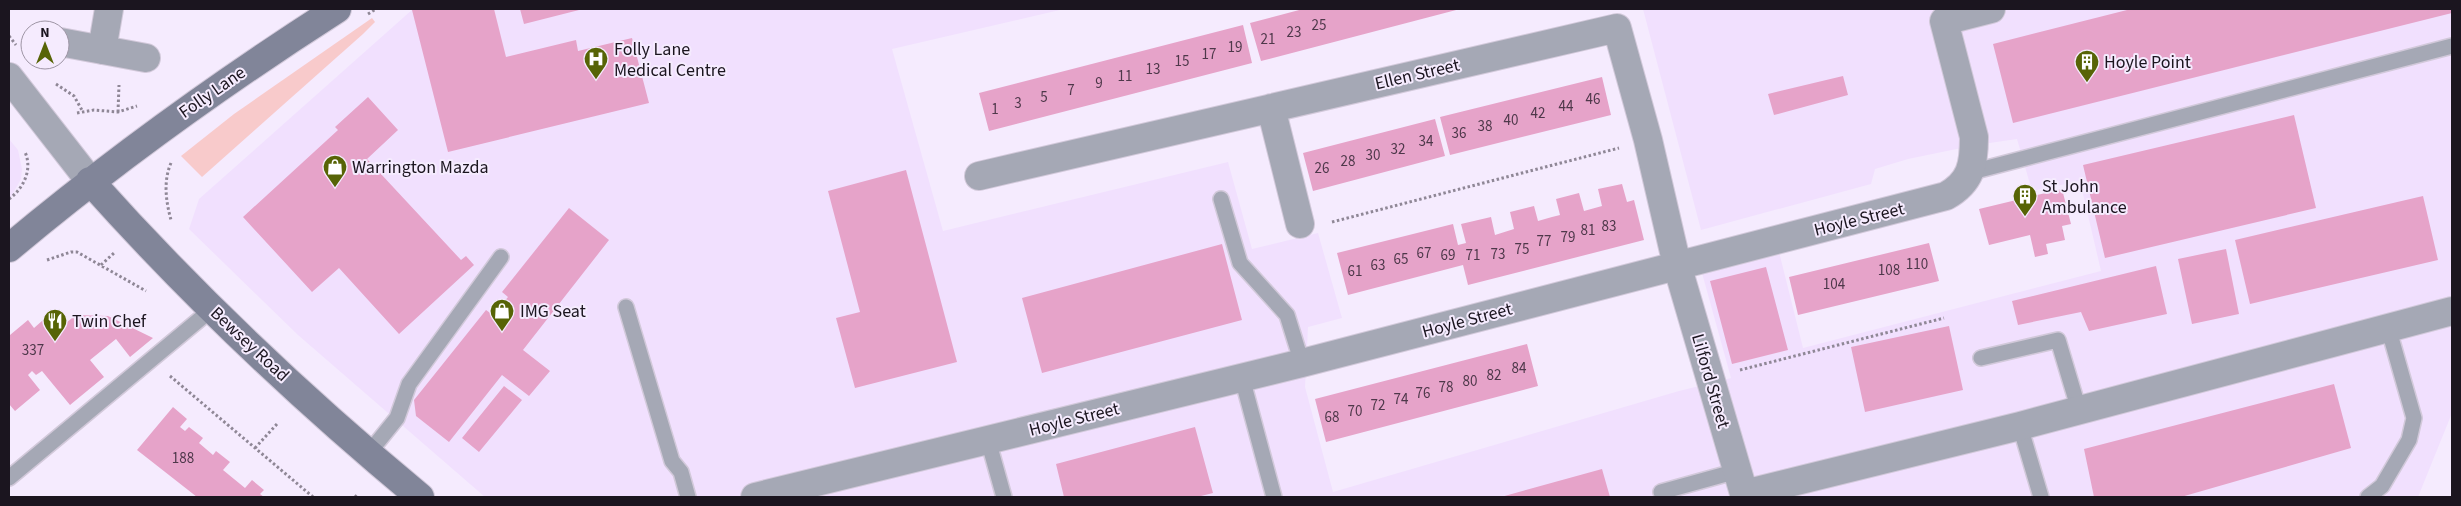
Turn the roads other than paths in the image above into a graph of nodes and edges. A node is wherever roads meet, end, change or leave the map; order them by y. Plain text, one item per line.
1 (109, 9) edge
2 (337, 9) edge
3 (1991, 9) edge
4 (1614, 18) edge
5 (70, 44) edge
6 (2452, 46) edge
7 (102, 50) junction
8 (146, 58) dead end
9 (9, 77) edge
10 (1270, 108) junction
11 (1968, 173) junction
12 (979, 176) dead end
13 (90, 181) junction
14 (1221, 199) dead end
15 (1300, 224) dead end
16 (9, 248) edge
17 (501, 258) dead end
18 (1677, 265) junction
19 (626, 307) dead end
20 (212, 309) junction
21 (2452, 311) edge
22 (2388, 327) junction
23 (1981, 358) dead end
24 (1302, 363) junction
25 (1242, 378) junction
26 (2080, 410) junction
27 (2020, 426) junction
28 (988, 440) junction
29 (368, 454) junction
30 (9, 478) edge
31 (1742, 487) edge
32 (420, 497) edge
33 (688, 497) edge
34 (756, 497) edge
35 (1004, 497) edge
36 (1274, 497) edge
37 (1663, 497) edge
38 (2041, 497) edge
39 (2368, 497) edge

1 - 7 street
2 - 13 street, Folly Lane
3 - 11 street, Hoyle Street
4 - 10 street, Ellen Street
4 - 18 street, Ellen Street
5 - 7 street
6 - 11 lane
7 - 8 street
9 - 13 street
10 - 12 street, Ellen Street
10 - 15 street
11 - 18 street, Hoyle Street
13 - 16 street, Folly Lane
13 - 20 street, Bewsey Road
14 - 24 lane
17 - 29 lane
18 - 24 street, Hoyle Street
18 - 31 street, Lilford Street
19 - 33 lane
20 - 29 street, Bewsey Road
20 - 30 lane
21 - 22 street
22 - 26 street
22 - 39 lane
23 - 26 lane
24 - 25 street, Hoyle Street
25 - 28 street, Hoyle Street
25 - 36 lane
26 - 27 street
27 - 31 street
27 - 38 lane
28 - 34 street, Hoyle Street
28 - 35 lane
29 - 32 street, Bewsey Road
31 - 37 lane

